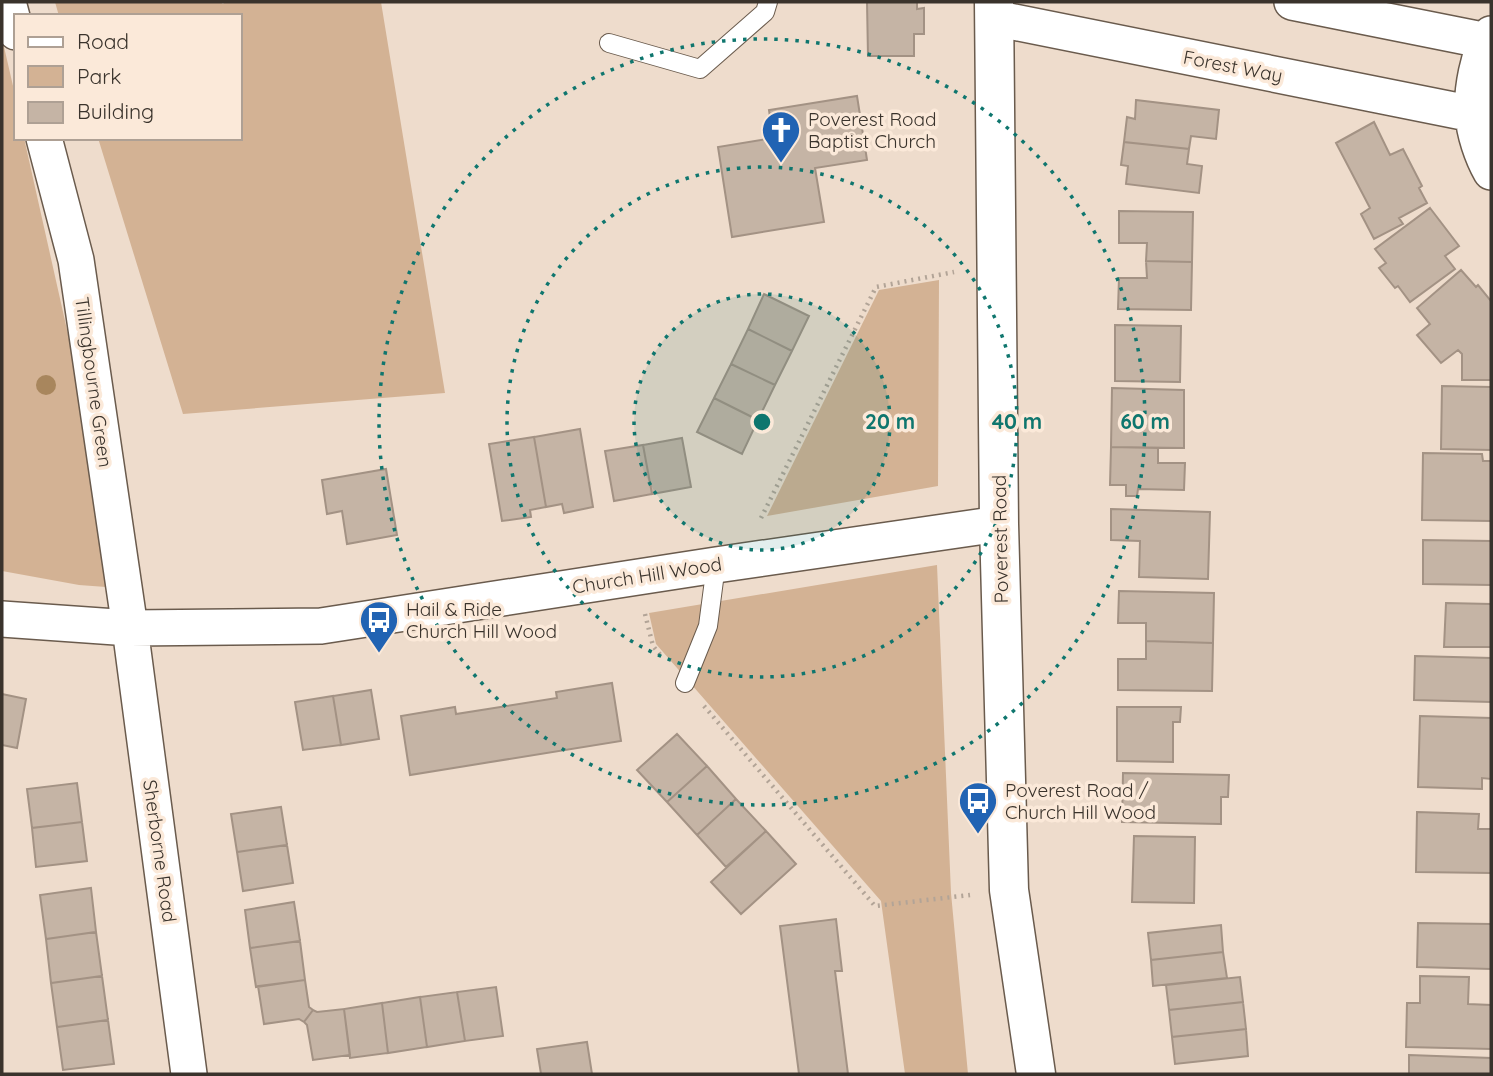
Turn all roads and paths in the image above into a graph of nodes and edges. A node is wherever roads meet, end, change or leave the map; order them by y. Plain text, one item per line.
1 (8, 2) edge
2 (768, 2) edge
3 (1292, 2) edge
4 (994, 10) edge
5 (14, 24) edge
6 (1489, 38) edge
7 (609, 43) dead end
8 (1473, 114) junction
9 (45, 140) edge
10 (1491, 172) edge
11 (997, 264) junction
12 (999, 524) junction
13 (728, 563) junction
14 (637, 577) junction
15 (2, 619) edge
16 (130, 628) junction
17 (685, 683) junction
18 (1009, 890) junction
19 (189, 1074) edge
20 (1036, 1074) edge

1 - 5 street
2 - 7 lane
3 - 6 street
4 - 8 street, Forest Way
4 - 11 street, Poverest Road
6 - 8 street
8 - 10 street
9 - 16 street, Tillingbourne Green
11 - 12 street, Poverest Road
11 - 13 path
12 - 13 street, Church Hill Wood
12 - 18 street, Poverest Road
13 - 14 street, Church Hill Wood
13 - 17 lane
14 - 16 street, Church Hill Wood
14 - 17 path
15 - 16 street, Church Hill Wood
16 - 19 street, Sherborne Road
17 - 18 path
18 - 20 street, Poverest Road

